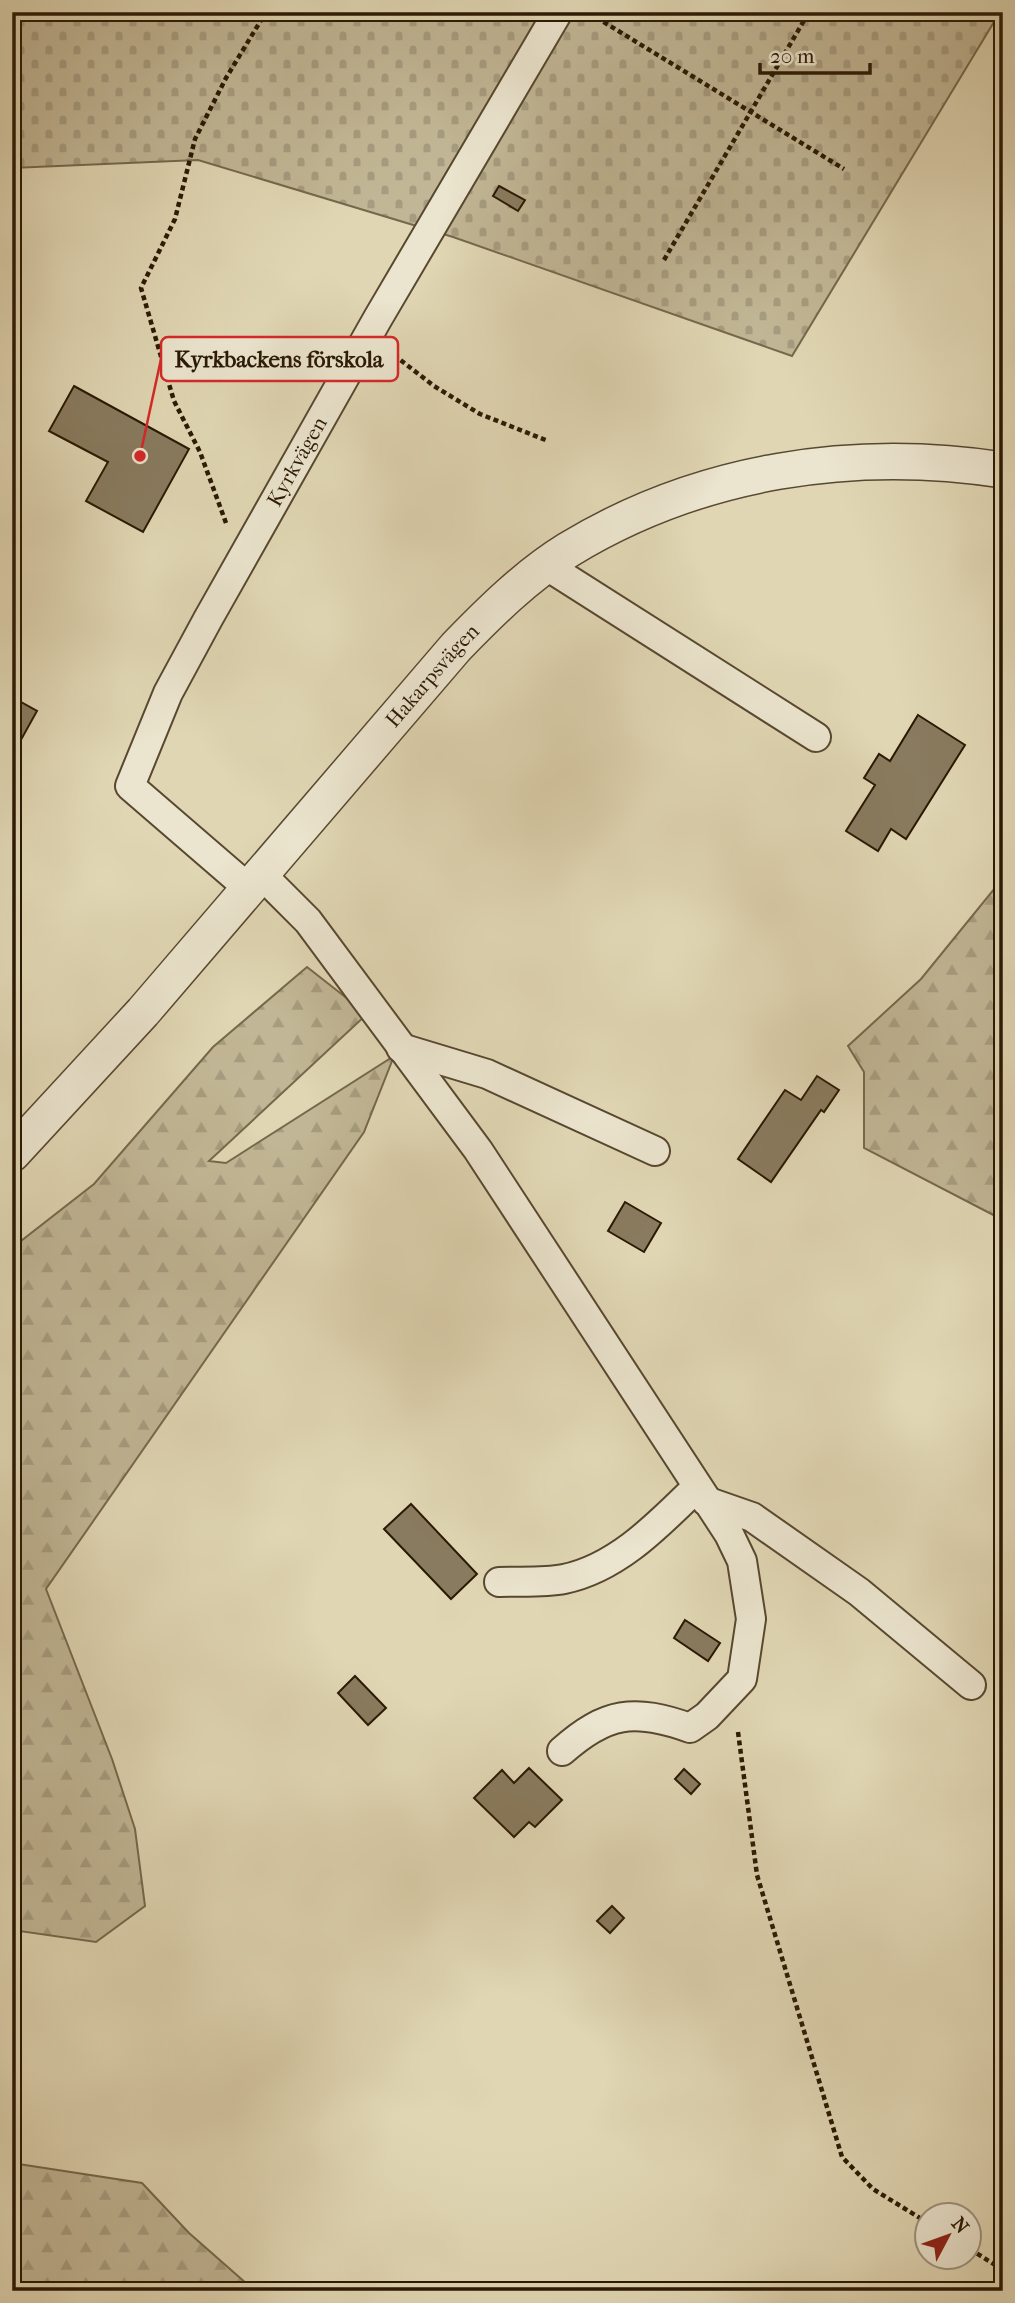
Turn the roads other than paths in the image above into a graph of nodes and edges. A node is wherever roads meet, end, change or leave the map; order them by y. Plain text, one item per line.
1 (558, 12) edge
2 (1003, 470) edge
3 (547, 566) junction
4 (816, 737) dead end
5 (253, 880) junction
6 (401, 1048) junction
7 (655, 1151) dead end
8 (12, 1154) edge
9 (702, 1494) junction
10 (499, 1582) dead end
11 (971, 1685) dead end
12 (562, 1751) dead end

1 - 5 street, Kyrkvägen
2 - 3 street, Hakarpsvägen
3 - 4 street
3 - 5 street, Hakarpsvägen
5 - 6 street
5 - 8 street, Hakarpsvägen
6 - 7 street
6 - 9 street
9 - 10 street
9 - 11 street
9 - 12 street

